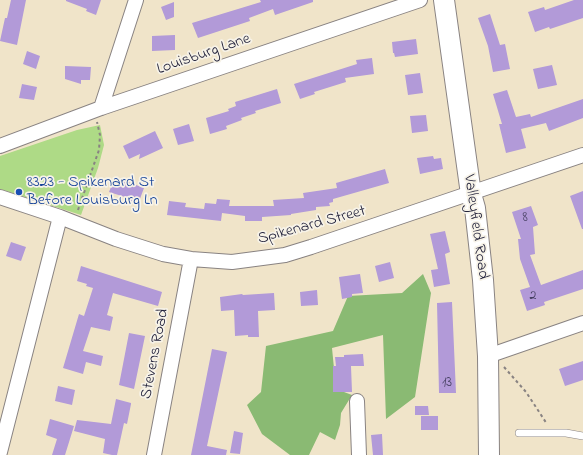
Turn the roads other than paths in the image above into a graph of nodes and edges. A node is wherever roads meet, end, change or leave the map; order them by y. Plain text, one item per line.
1 (136, 0) edge
2 (420, 0) edge
3 (444, 0) edge
4 (101, 108) junction
5 (0, 146) edge
6 (583, 155) edge
7 (471, 194) junction
8 (0, 197) edge
9 (60, 217) junction
10 (191, 260) junction
11 (583, 323) edge
12 (488, 360) junction
13 (357, 401) dead end
14 (519, 433) dead end
15 (583, 436) edge
16 (0, 452) edge
17 (154, 455) edge
18 (359, 455) edge
19 (489, 455) edge

1 - 4 street
2 - 4 street, Louisburg Lane
3 - 7 street, Valleyfield Road
4 - 5 street, Louisburg Lane
6 - 7 street, Spikenard Street
7 - 10 street, Spikenard Street
7 - 12 street, Valleyfield Road
8 - 9 street, Spikenard Street
9 - 10 street, Spikenard Street
9 - 16 street
10 - 17 street, Stevens Road
11 - 12 street
12 - 19 street, Valleyfield Road
13 - 18 street
14 - 15 lane

